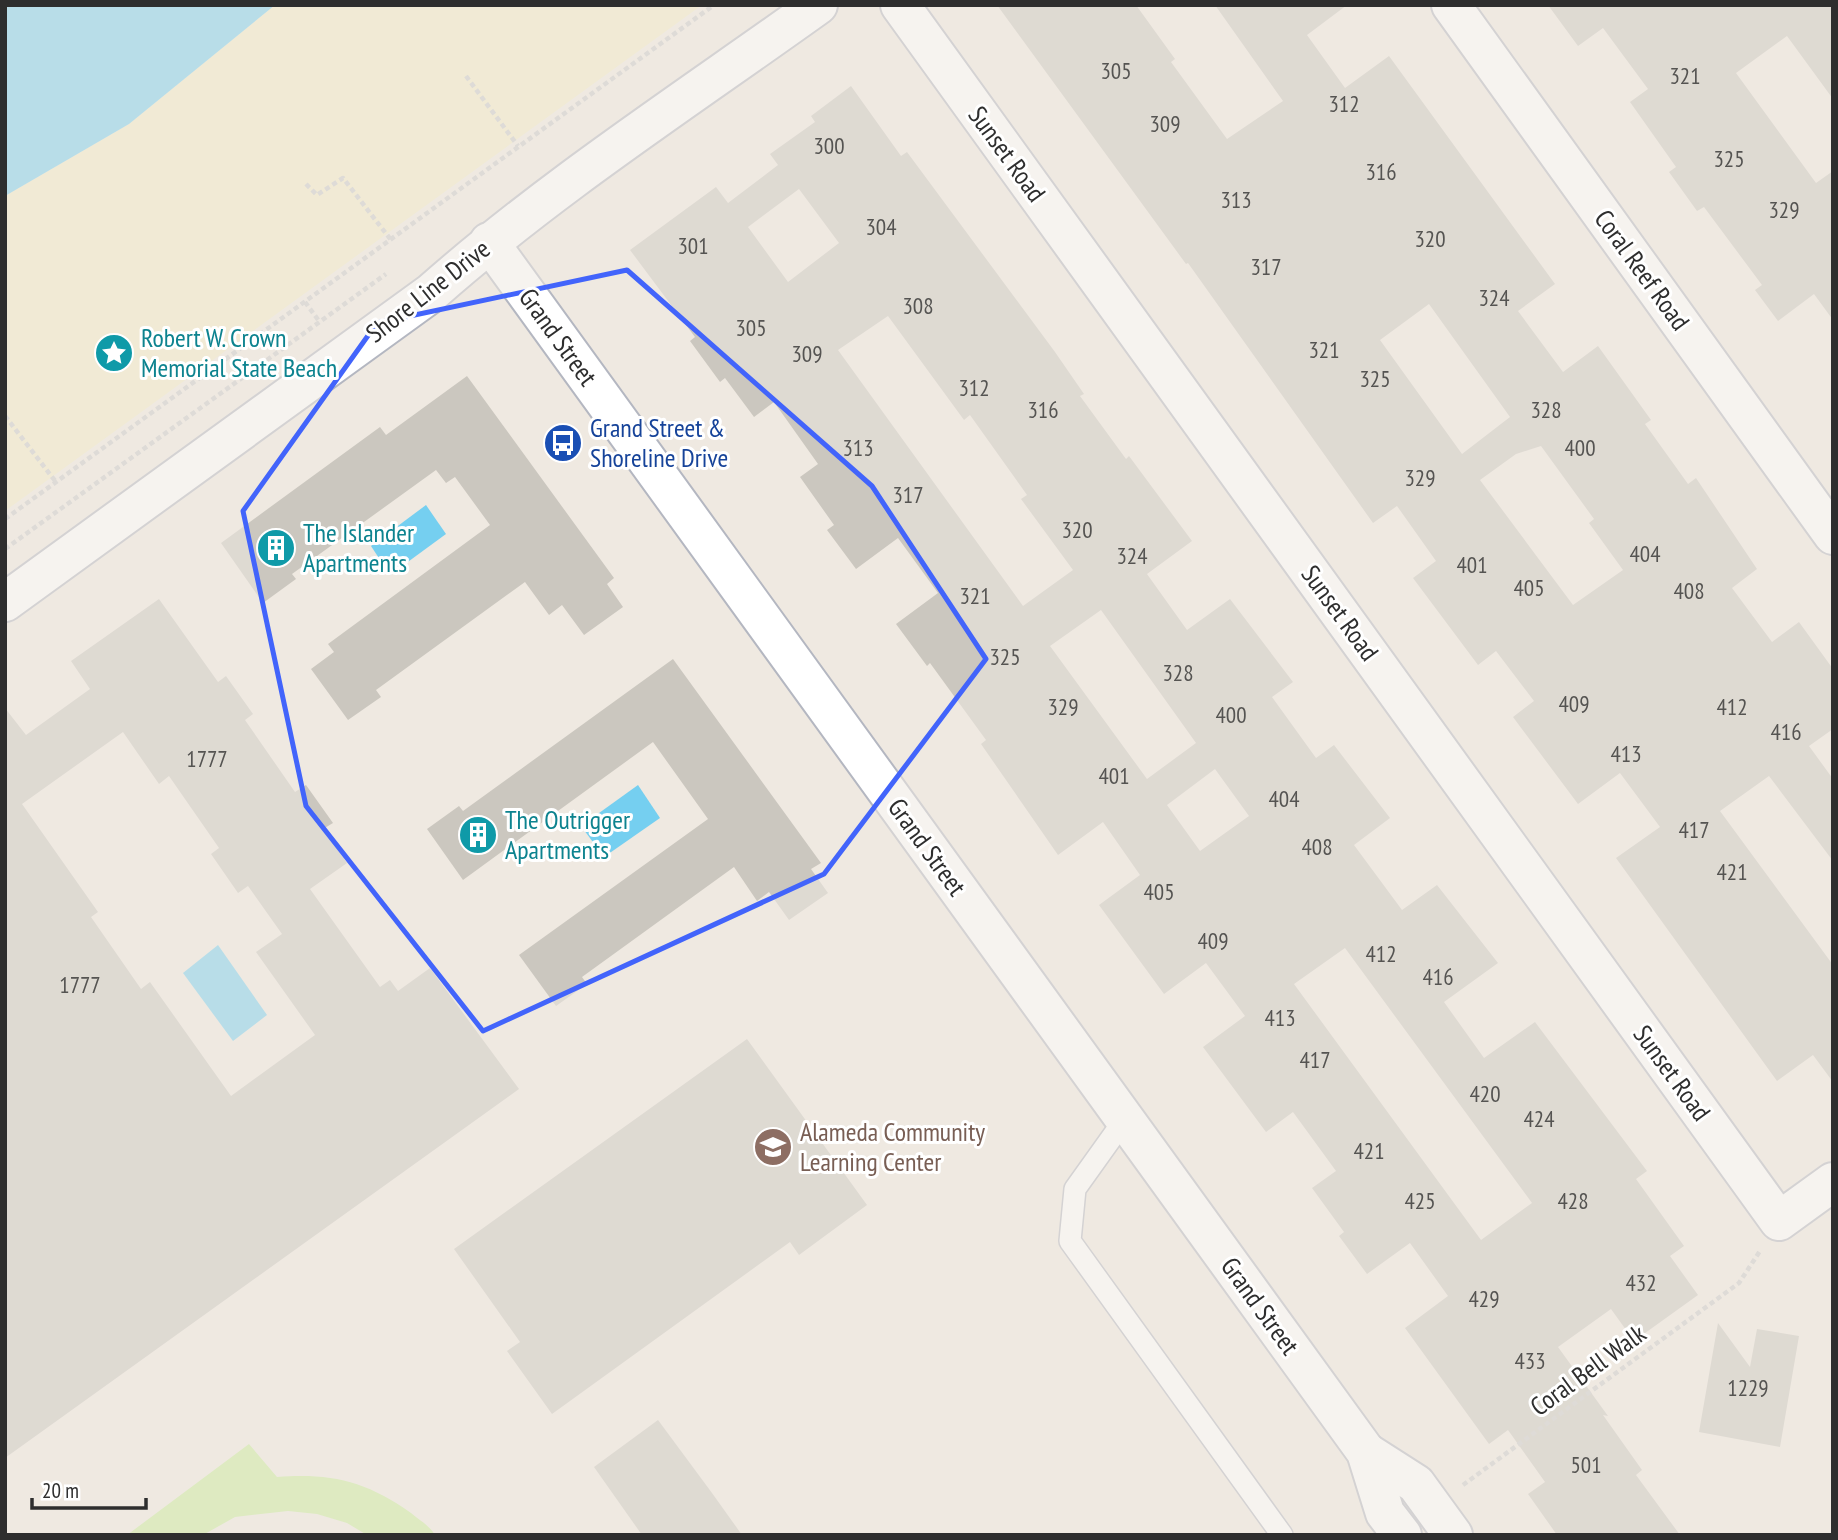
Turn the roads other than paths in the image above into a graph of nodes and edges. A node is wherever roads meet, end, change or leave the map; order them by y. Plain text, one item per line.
1 (818, 5) edge
2 (900, 5) edge
3 (1451, 5) edge
4 (489, 242) junction
5 (1833, 535) edge
6 (5, 602) edge
7 (1125, 1119) junction
8 (1833, 1182) edge
9 (1366, 1452) junction
10 (1443, 1521) edge
11 (1282, 1535) edge
12 (1402, 1535) edge

1 - 4 street, Shore Line Drive
2 - 8 street, Sunset Road
3 - 5 street, Coral Reef Road
4 - 6 street, Shore Line Drive
4 - 7 street, Grand Street
7 - 9 street, Grand Street
7 - 11 lane
9 - 10 street, Grand Street
9 - 12 street, Grand Street

